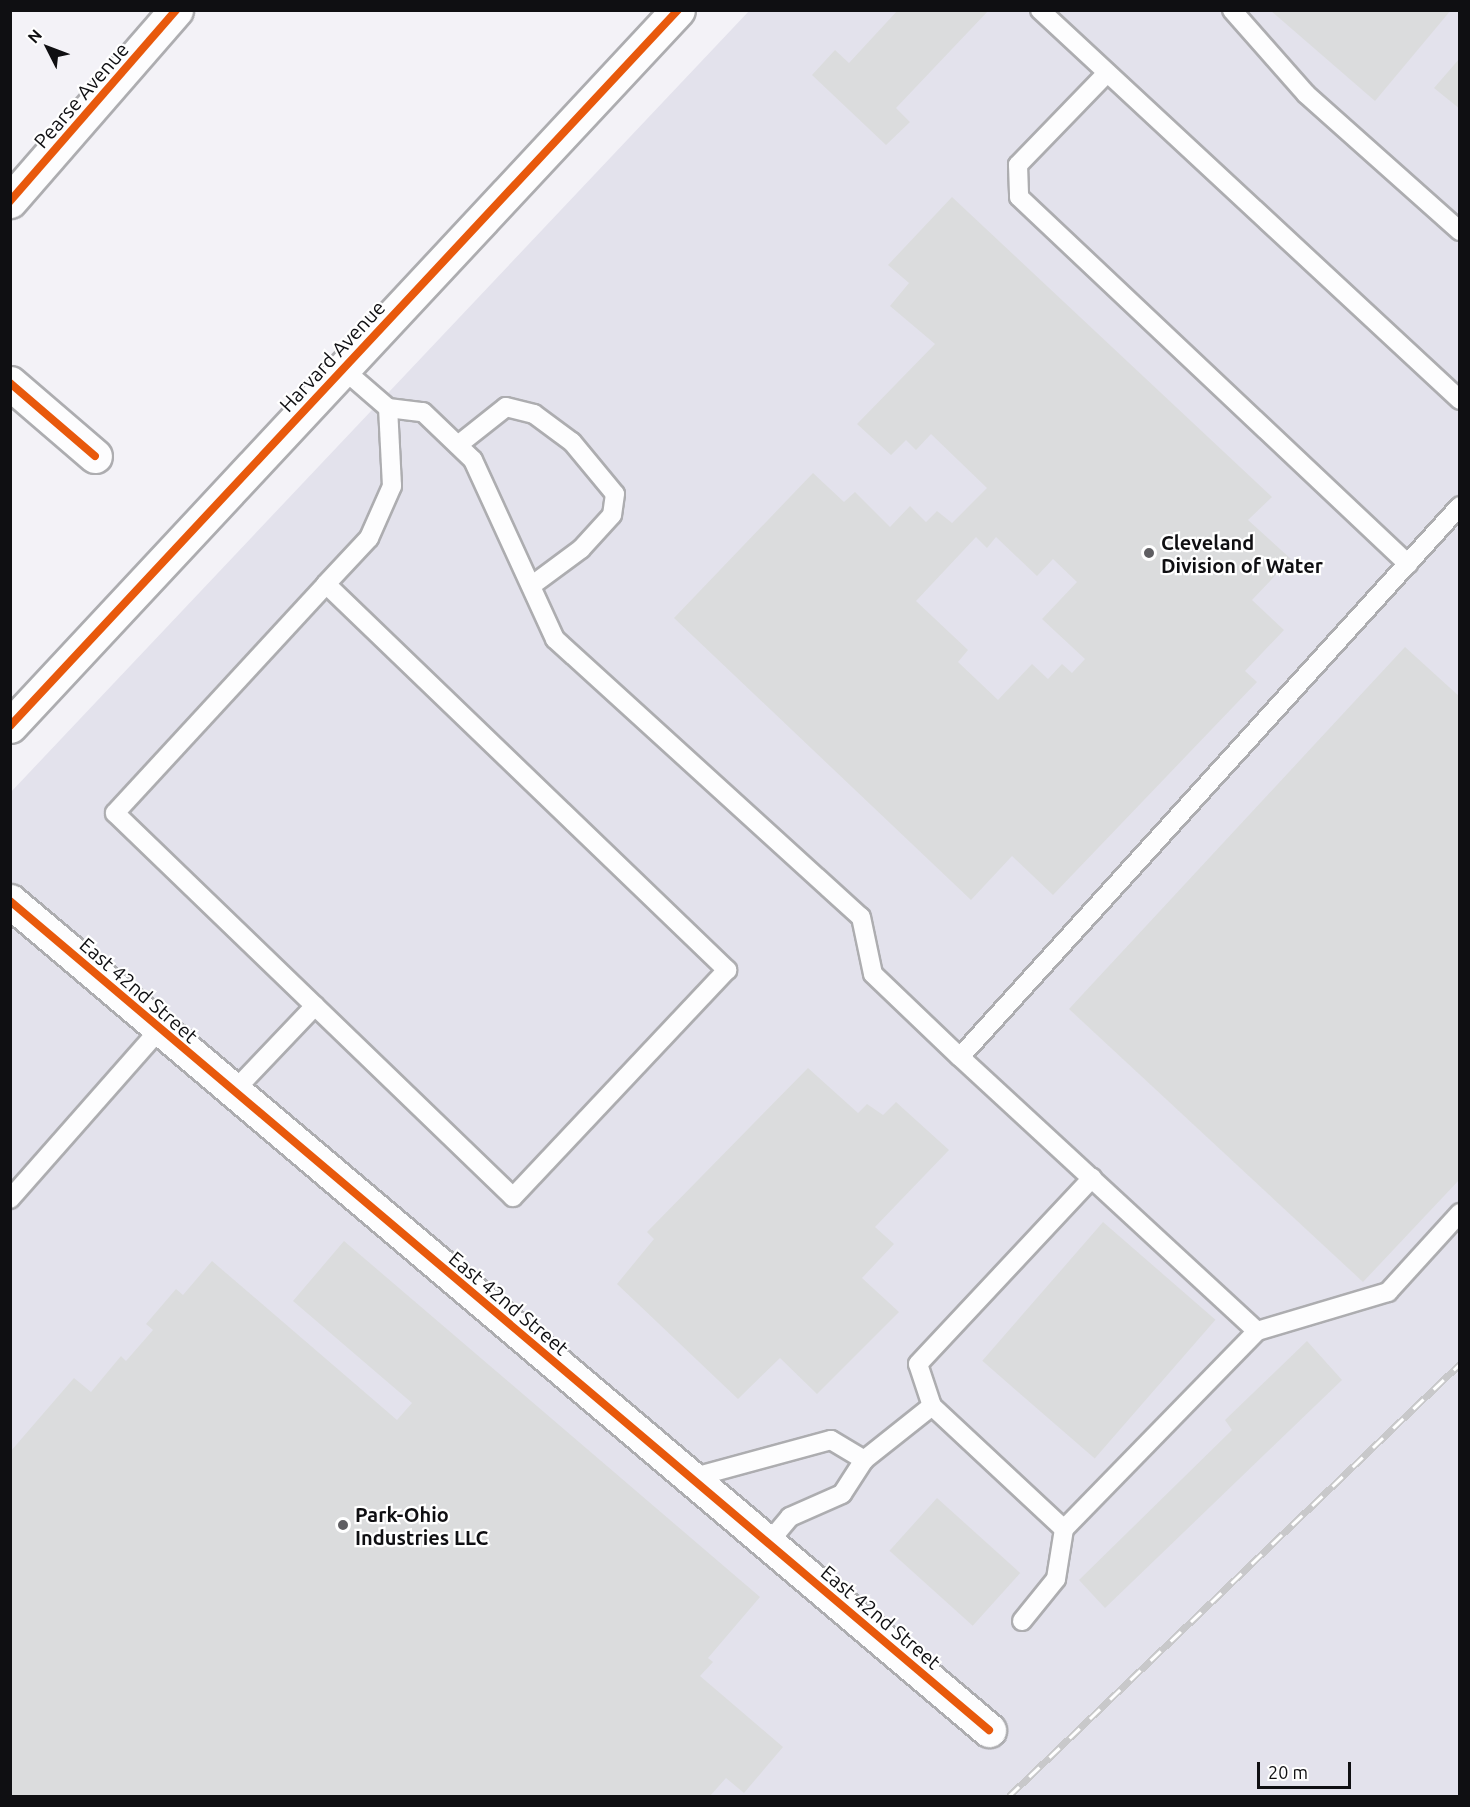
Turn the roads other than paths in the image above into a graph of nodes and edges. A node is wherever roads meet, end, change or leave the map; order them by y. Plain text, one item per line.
1 (176, 10) edge
2 (678, 10) edge
3 (1040, 10) edge
4 (1232, 10) edge
5 (1107, 73) junction
6 (10, 201) edge
7 (1460, 231) edge
8 (343, 369) junction
9 (10, 383) edge
10 (1460, 399) edge
11 (388, 408) junction
12 (458, 445) junction
13 (94, 456) dead end
14 (1460, 506) edge
15 (1408, 564) junction
16 (326, 584) junction
17 (531, 586) junction
18 (10, 726) edge
19 (10, 901) edge
20 (315, 1006) junction
21 (159, 1030) junction
22 (960, 1057) junction
23 (233, 1092) junction
24 (1092, 1178) junction
25 (10, 1199) edge
26 (1460, 1213) edge
27 (1257, 1331) junction
28 (932, 1406) junction
29 (864, 1460) junction
30 (691, 1478) junction
31 (1064, 1528) junction
32 (768, 1543) junction
33 (1022, 1621) dead end
34 (988, 1730) dead end

1 - 6 street, Pearse Avenue
2 - 8 street, Harvard Avenue
3 - 5 lane
4 - 7 lane
5 - 10 lane
5 - 15 lane
8 - 11 lane
8 - 18 street, Harvard Avenue
9 - 13 street
11 - 12 lane
11 - 16 lane
12 - 17 lane
12 - 17 lane
14 - 15 lane
15 - 22 lane
16 - 20 lane
16 - 20 lane
17 - 22 lane
19 - 21 street, East 42nd Street
20 - 23 lane
21 - 23 street, East 42nd Street
21 - 25 lane
22 - 24 lane
23 - 30 street, East 42nd Street
24 - 27 lane
24 - 28 lane
26 - 27 lane
27 - 31 lane
28 - 29 lane
28 - 31 lane
29 - 30 lane
29 - 32 lane
30 - 32 street, East 42nd Street
31 - 33 lane
32 - 34 street, East 42nd Street

